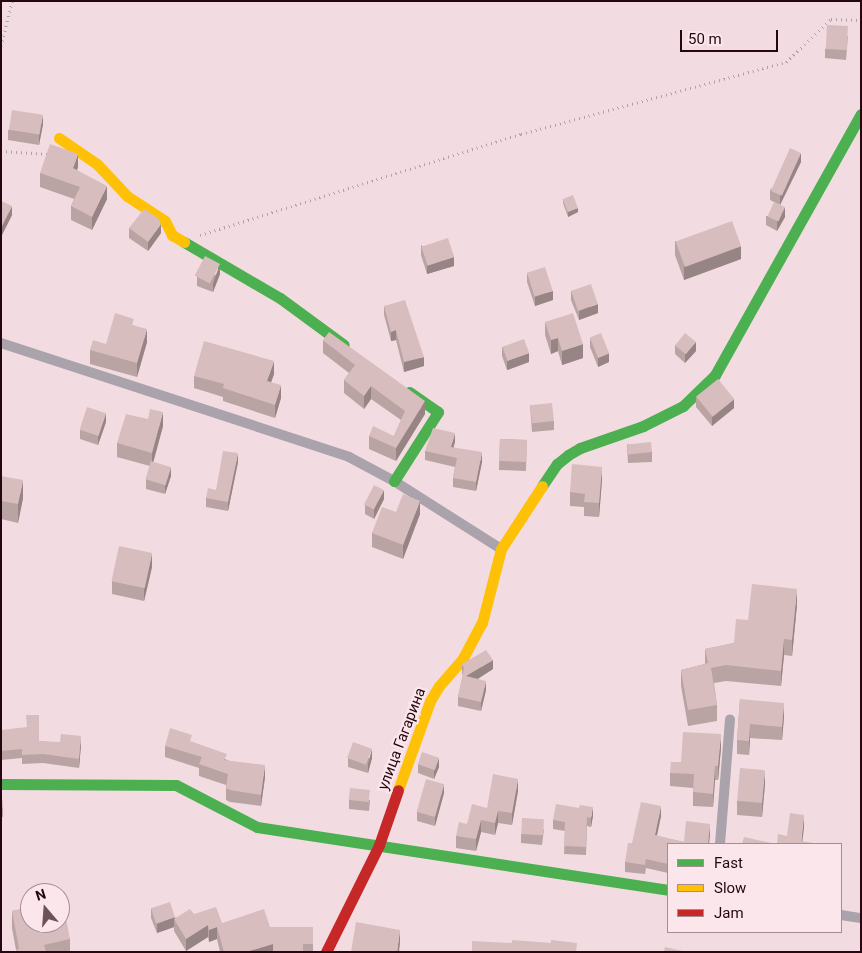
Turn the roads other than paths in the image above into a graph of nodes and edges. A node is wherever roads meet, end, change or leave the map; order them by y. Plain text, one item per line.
1 (861, 114) edge
2 (59, 138) dead end
3 (1, 343) edge
4 (351, 350) edge
5 (398, 384) edge
6 (394, 481) junction
7 (501, 549) junction
8 (730, 719) dead end
9 (1, 784) edge
10 (720, 843) edge
11 (379, 844) junction
12 (667, 890) edge
13 (842, 916) edge
14 (861, 918) edge
15 (326, 952) edge

1 - 7 street, улица Гагарина
2 - 4 street
3 - 6 street
5 - 6 street
6 - 7 street
7 - 11 street, улица Гагарина
8 - 10 street
9 - 11 street
11 - 12 street
11 - 15 street, улица Гагарина
13 - 14 street

